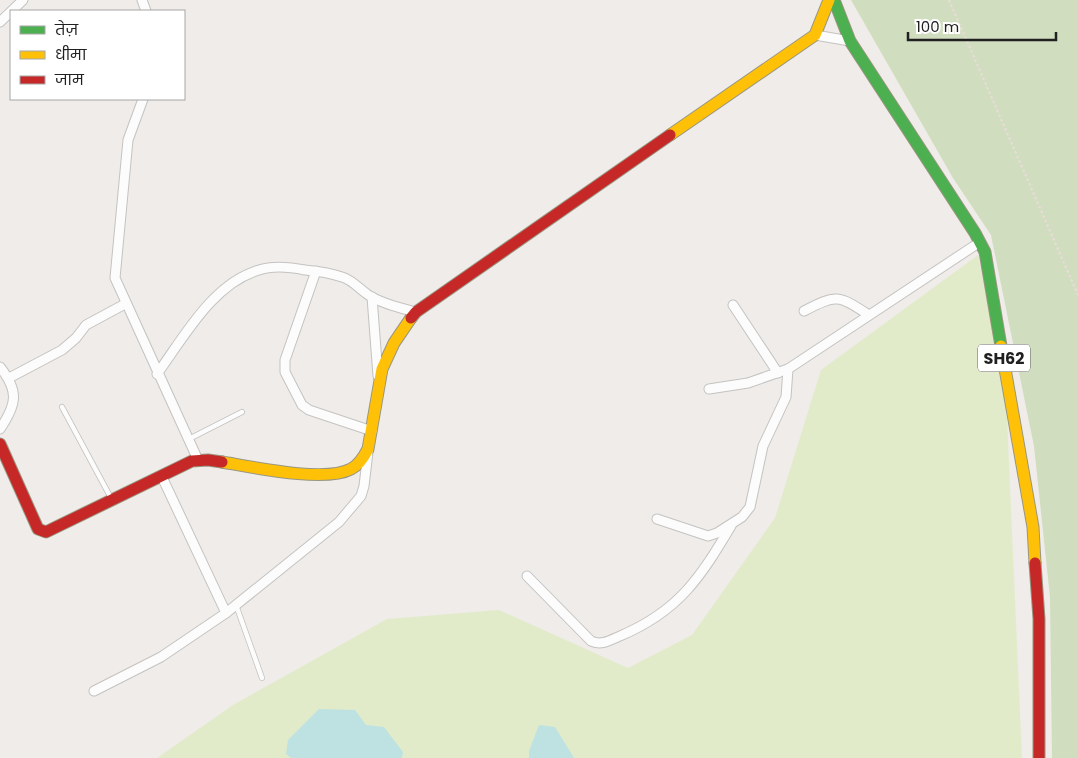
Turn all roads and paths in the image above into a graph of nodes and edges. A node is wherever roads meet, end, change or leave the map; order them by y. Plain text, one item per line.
1 (23, 0) edge
2 (829, 0) edge
3 (834, 0) edge
4 (949, 0) edge
5 (13, 10) edge
6 (10, 12) edge
7 (0, 22) edge
8 (815, 35) junction
9 (850, 41) junction
10 (143, 100) edge
11 (980, 242) junction
12 (316, 271) junction
13 (1078, 296) edge
14 (372, 297) junction
15 (125, 304) junction
16 (733, 305) dead end
17 (804, 311) dead end
18 (416, 312) junction
19 (868, 315) junction
20 (0, 367) edge
21 (788, 369) junction
22 (778, 373) junction
23 (157, 374) junction
24 (9, 378) junction
25 (378, 379) junction
26 (709, 389) dead end
27 (62, 407) dead end
28 (242, 412) dead end
29 (0, 428) edge
30 (372, 431) junction
31 (188, 439) junction
32 (0, 444) edge
33 (368, 448) junction
34 (198, 460) junction
35 (162, 477) junction
36 (112, 501) junction
37 (656, 519) dead end
38 (734, 523) junction
39 (527, 576) dead end
40 (236, 605) junction
41 (226, 613) junction
42 (262, 678) dead end
43 (94, 691) dead end
44 (1039, 758) edge

1 - 5 street
2 - 8 street
3 - 9 street, SH62
4 - 13 path
6 - 7 street
8 - 9 street
8 - 18 street
9 - 11 street, SH62
10 - 15 street
11 - 19 street
11 - 44 street, SH62
12 - 14 street
12 - 23 street
12 - 30 street
14 - 18 street
14 - 25 street
15 - 23 street
15 - 24 street
16 - 22 street
17 - 19 street
18 - 25 street
19 - 21 street
20 - 24 street
21 - 22 street
21 - 38 street
22 - 26 street
23 - 31 street
24 - 29 street
25 - 30 street
27 - 36 lane
28 - 31 lane
30 - 33 street
31 - 34 street
32 - 36 street
33 - 34 street
33 - 40 street
34 - 35 street
35 - 36 street
35 - 41 street
37 - 38 street
38 - 39 street
40 - 41 street
40 - 42 lane
41 - 43 street

